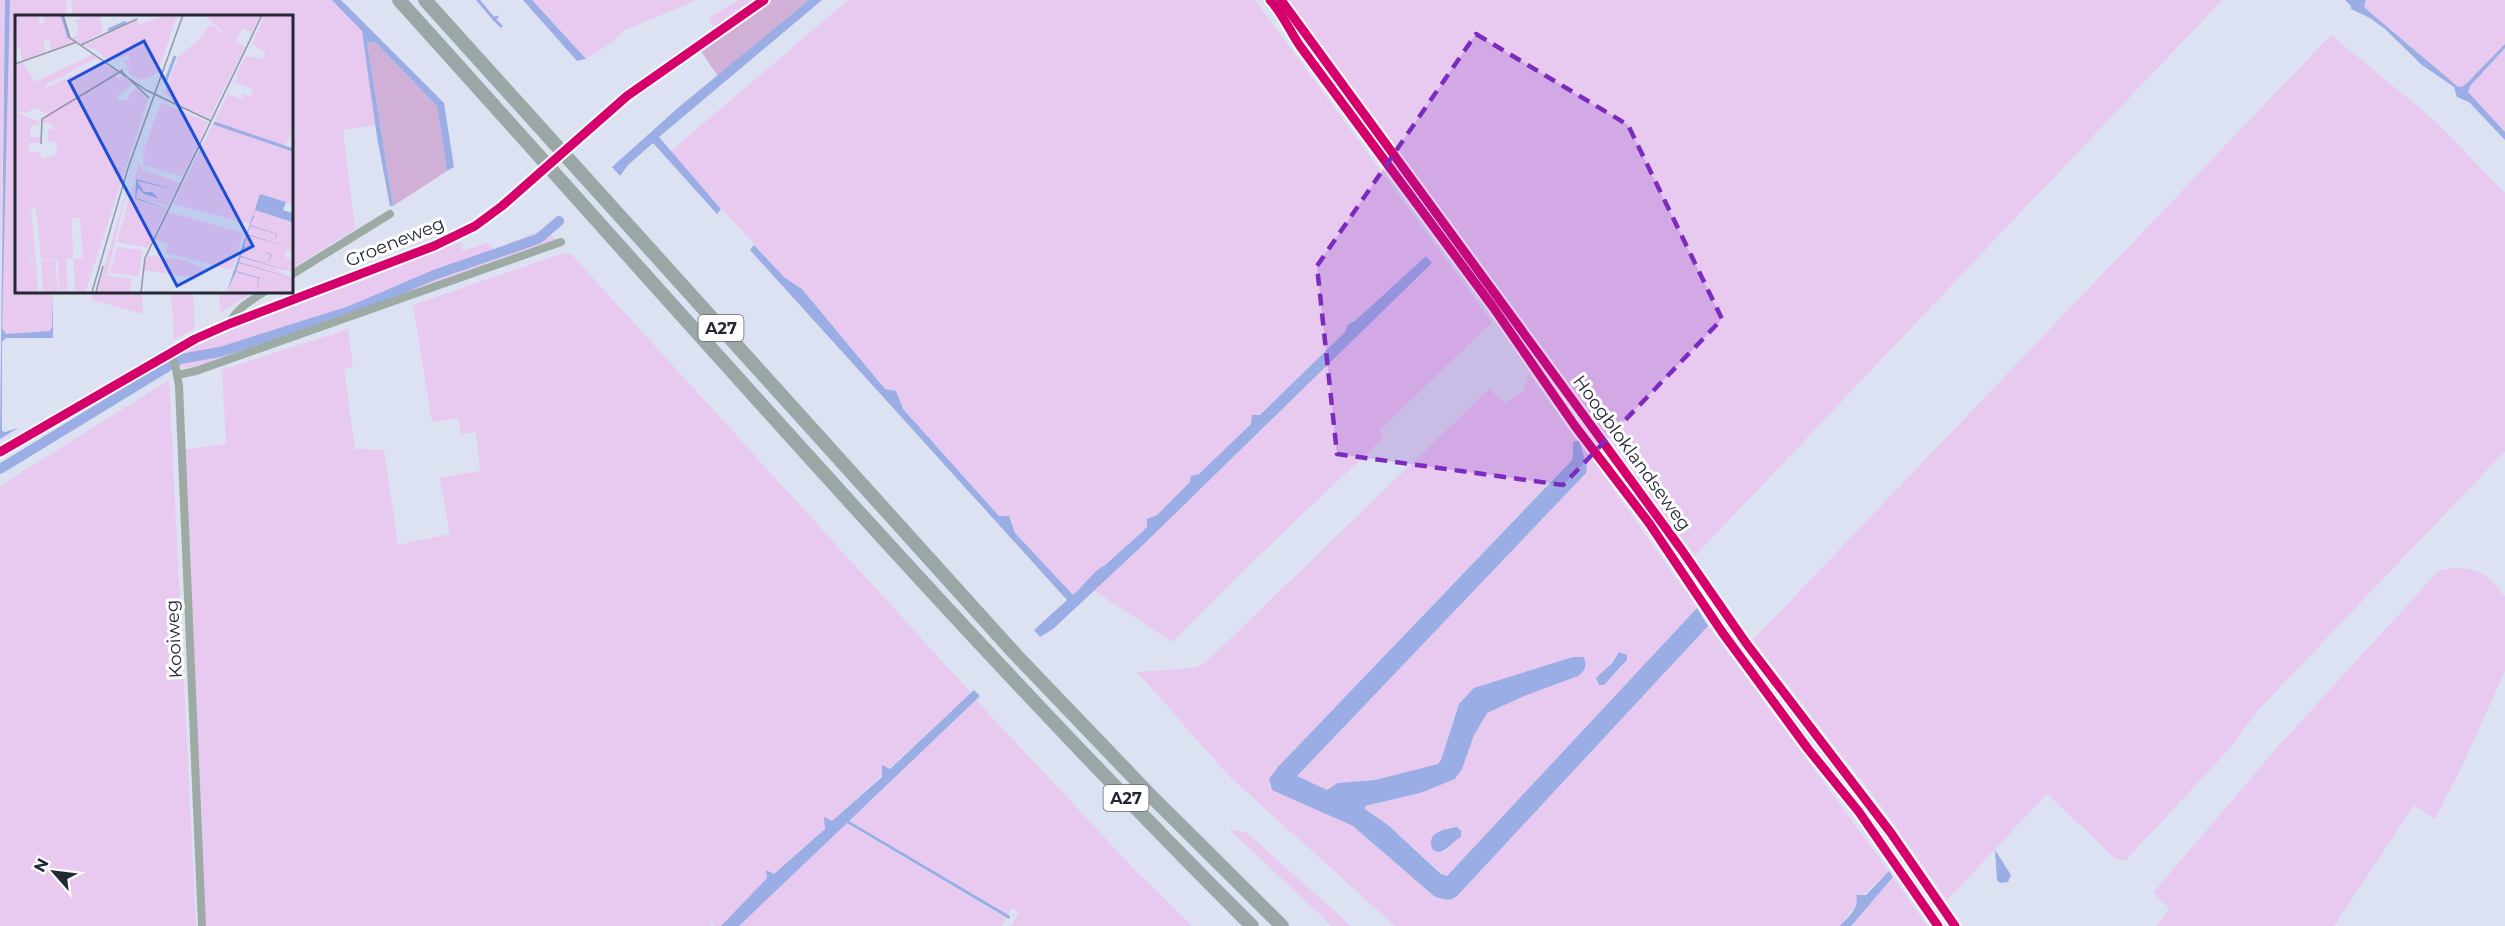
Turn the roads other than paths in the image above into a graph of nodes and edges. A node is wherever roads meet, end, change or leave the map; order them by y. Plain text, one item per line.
1 (399, 0) edge
2 (425, 0) edge
3 (764, 0) edge
4 (1281, 0) edge
5 (390, 214) dead end
6 (561, 242) dead end
7 (292, 274) edge
8 (264, 292) edge
9 (229, 324) junction
10 (171, 359) junction
11 (177, 375) junction
12 (0, 452) edge
13 (202, 926) edge
14 (1252, 926) edge
15 (1282, 926) edge
16 (1955, 926) edge

1 - 14 highway, A27
2 - 15 highway, A27
3 - 9 street, Groeneweg
4 - 16 street, Hoogbloklandseweg
5 - 7 street, Groeneweg
6 - 11 street
8 - 9 street, Groeneweg
9 - 10 street, Groeneweg
10 - 11 street, Kooiweg
10 - 12 street, Groeneweg
11 - 13 street, Kooiweg

